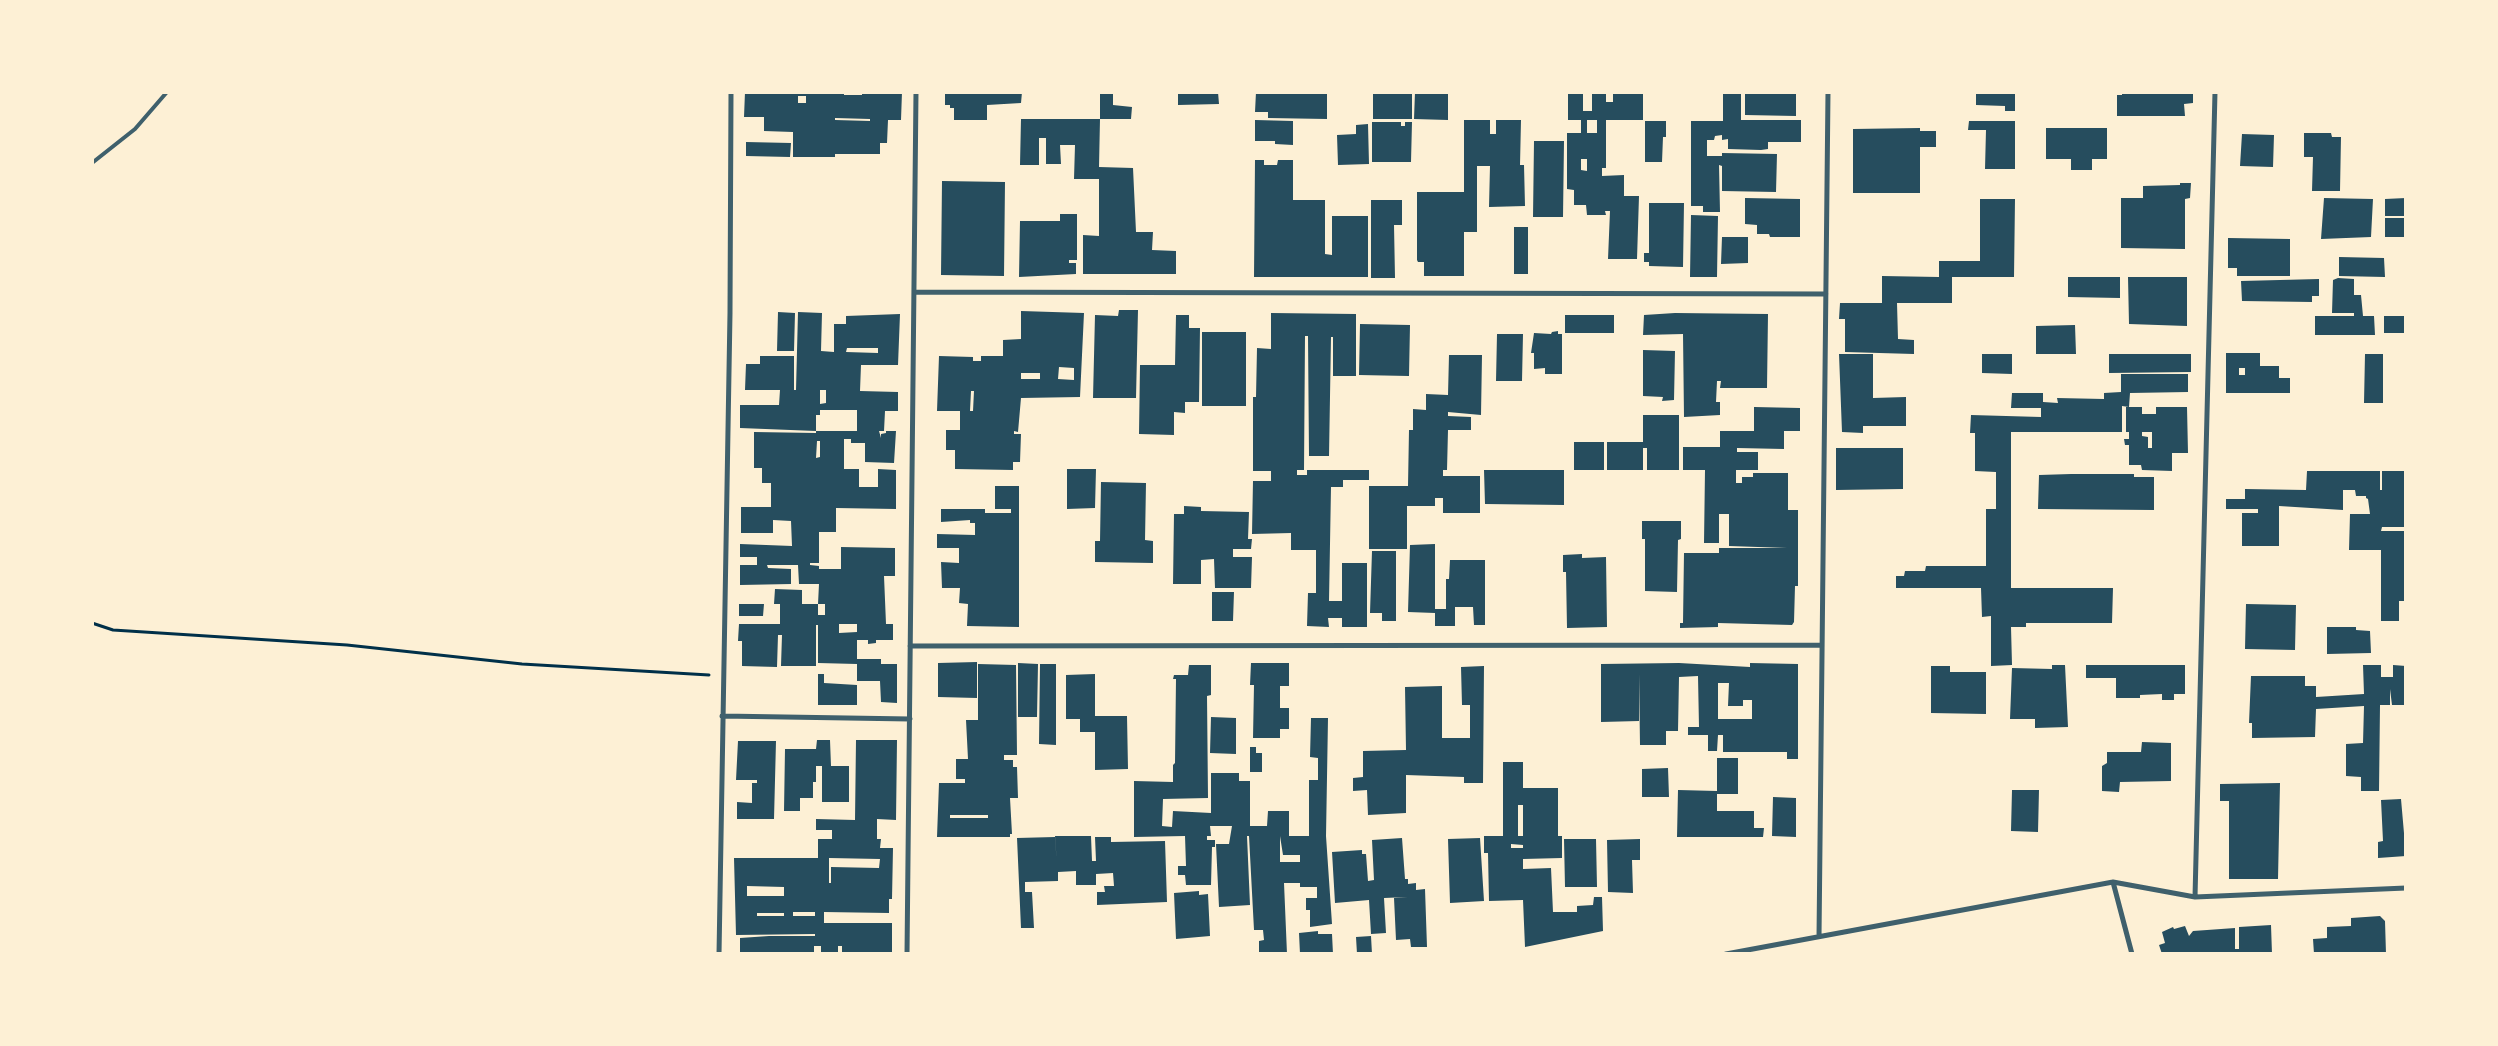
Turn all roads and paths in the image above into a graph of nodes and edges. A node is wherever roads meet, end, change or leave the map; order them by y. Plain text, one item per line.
1 (167, 92) edge
2 (731, 92) edge
3 (916, 92) edge
4 (1828, 92) edge
5 (2214, 92) edge
6 (92, 163) edge
7 (914, 292) junction
8 (1826, 294) junction
9 (92, 623) edge
10 (1822, 645) junction
11 (910, 646) junction
12 (723, 676) junction
13 (722, 716) junction
14 (910, 719) junction
15 (2113, 882) junction
16 (2406, 888) edge
17 (2195, 897) junction
18 (1819, 936) junction
19 (719, 954) edge
20 (907, 954) edge
21 (1726, 954) edge
22 (2132, 954) edge

1 - 6 lane
2 - 12 street
3 - 7 street
4 - 8 street
5 - 17 street
7 - 8 street
7 - 11 street
8 - 10 street
9 - 12 path
10 - 11 street
10 - 18 street
11 - 14 street
12 - 13 street
13 - 14 street
13 - 19 street
14 - 20 street
15 - 17 street
15 - 18 street
15 - 22 street
16 - 17 street
18 - 21 street

